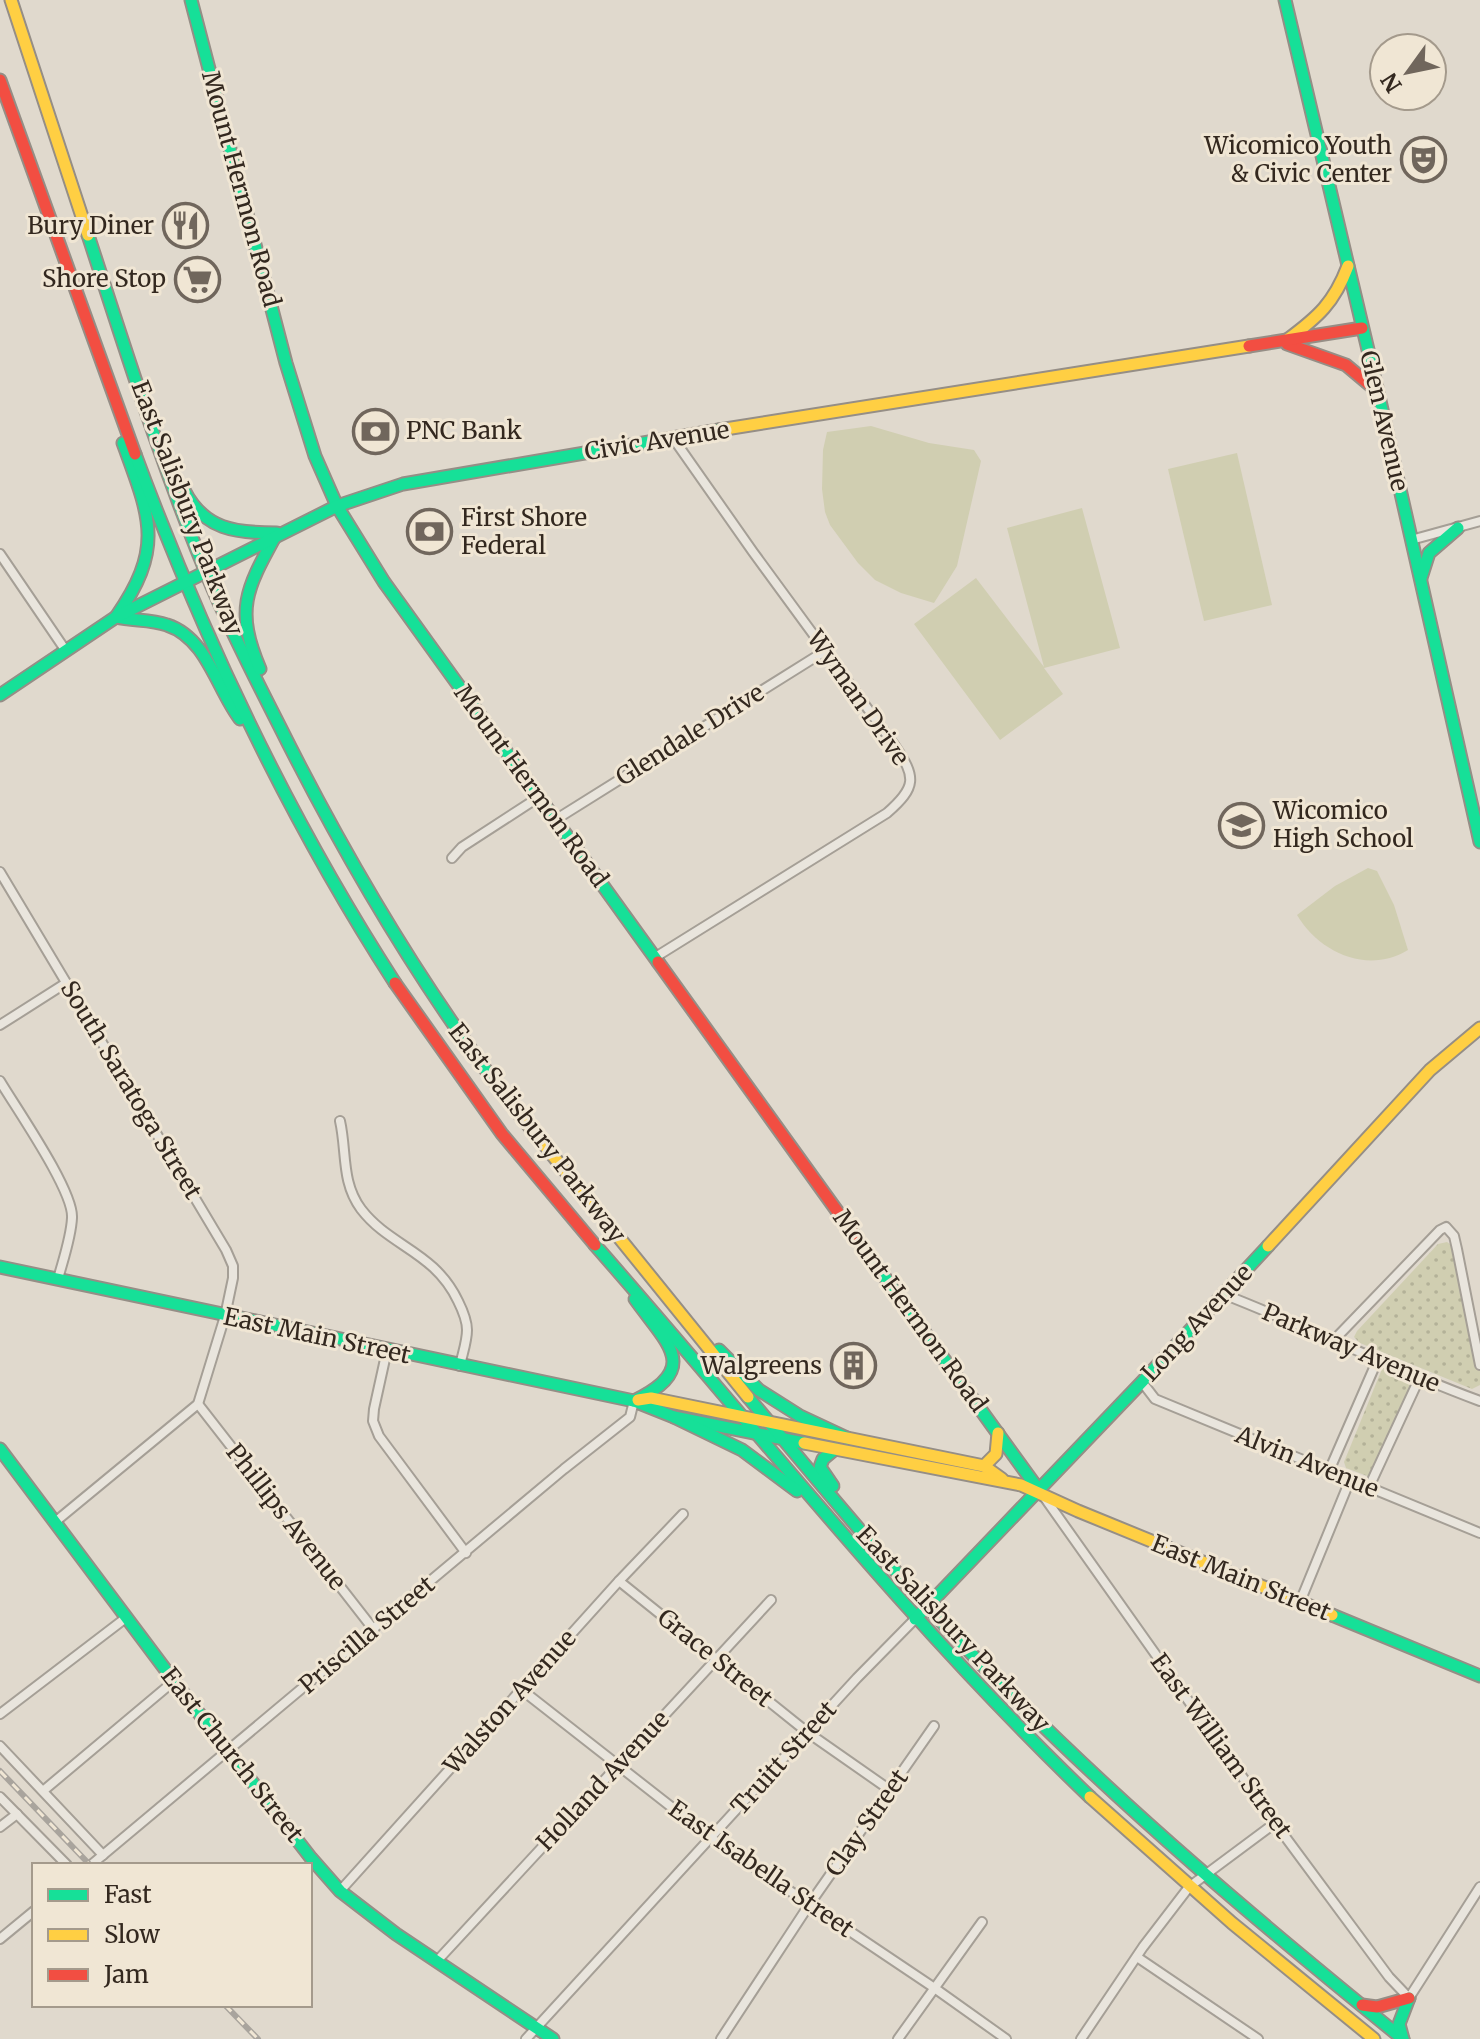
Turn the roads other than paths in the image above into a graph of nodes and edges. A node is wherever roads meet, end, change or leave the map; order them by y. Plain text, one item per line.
1 (11, 0) edge
2 (191, 0) edge
3 (1285, 0) edge
4 (0, 80) edge
5 (1348, 266) junction
6 (1362, 328) junction
7 (1283, 343) junction
8 (97, 350) junction
9 (135, 372) junction
10 (1378, 392) junction
11 (673, 438) junction
12 (337, 506) junction
13 (1480, 521) edge
14 (1458, 528) junction
15 (277, 533) junction
16 (1411, 540) junction
17 (0, 554) edge
18 (206, 572) junction
19 (184, 582) junction
20 (1420, 583) junction
21 (116, 617) junction
22 (66, 651) junction
23 (825, 651) junction
24 (0, 695) edge
25 (252, 734) junction
26 (304, 775) junction
27 (539, 797) junction
28 (555, 820) junction
29 (1480, 842) edge
30 (452, 858) dead end
31 (0, 872) edge
32 (654, 958) junction
33 (66, 983) junction
34 (1480, 1017) edge
35 (0, 1025) edge
36 (1480, 1028) edge
37 (1462, 1041) junction
38 (0, 1081) edge
39 (340, 1121) dead end
40 (0, 1267) edge
41 (618, 1268) junction
42 (58, 1279) junction
43 (1223, 1294) junction
44 (225, 1316) junction
45 (700, 1335) junction
46 (1334, 1340) junction
47 (387, 1350) junction
48 (1377, 1361) junction
49 (1480, 1365) edge
50 (460, 1366) junction
51 (1419, 1379) junction
52 (1142, 1382) junction
53 (634, 1401) junction
54 (1480, 1401) edge
55 (198, 1404) junction
56 (674, 1417) junction
57 (744, 1419) junction
58 (771, 1424) junction
59 (998, 1432) junction
60 (756, 1433) junction
61 (847, 1438) junction
62 (784, 1440) junction
63 (0, 1449) edge
64 (835, 1449) junction
65 (984, 1466) junction
66 (1329, 1471) junction
67 (1002, 1479) junction
68 (1350, 1480) junction
69 (1369, 1487) junction
70 (1038, 1489) junction
71 (815, 1505) junction
72 (683, 1514) dead end
73 (852, 1520) junction
74 (55, 1522) junction
75 (1480, 1533) edge
76 (466, 1553) junction
77 (619, 1581) junction
78 (771, 1600) dead end
79 (1300, 1602) junction
80 (928, 1606) junction
81 (127, 1617) junction
82 (915, 1619) junction
83 (374, 1630) junction
84 (715, 1661) junction
85 (1480, 1676) edge
86 (174, 1681) junction
87 (522, 1690) junction
88 (0, 1714) edge
89 (934, 1726) dead end
90 (807, 1732) junction
91 (0, 1746) edge
92 (229, 1750) junction
93 (618, 1764) junction
94 (890, 1790) junction
95 (43, 1791) junction
96 (0, 1797) edge
97 (17, 1814) junction
98 (1275, 1823) junction
99 (0, 1827) edge
100 (711, 1838) junction
101 (103, 1855) junction
102 (65, 1863) edge
103 (93, 1863) edge
104 (1202, 1875) junction
105 (1189, 1887) junction
106 (1480, 1887) edge
107 (340, 1891) junction
108 (809, 1905) junction
109 (32, 1913) edge
110 (982, 1922) dead end
111 (0, 1939) edge
112 (1137, 1957) junction
113 (437, 1961) junction
114 (933, 1987) junction
115 (1409, 1998) junction
116 (1358, 2003) junction
117 (1354, 2023) junction
118 (536, 2028) junction
119 (526, 2039) edge
120 (553, 2039) edge
121 (721, 2039) edge
122 (898, 2039) edge
123 (1006, 2039) edge
124 (1081, 2039) edge
125 (1258, 2039) edge
126 (1362, 2039) edge
127 (1374, 2039) edge
128 (1403, 2039) edge

1 - 9 main road, East Salisbury Parkway
2 - 12 main road, Mount Hermon Road
3 - 5 main road, Glen Avenue
4 - 8 main road, East Salisbury Parkway
5 - 6 main road, Glen Avenue
5 - 7 main road
6 - 7 main road, Civic Avenue
6 - 10 main road, Glen Avenue
7 - 10 main road
7 - 11 main road, Civic Avenue
8 - 19 main road, East Salisbury Parkway
8 - 21 main road
9 - 15 main road
9 - 18 main road, East Salisbury Parkway
10 - 16 main road, Glen Avenue
11 - 12 main road, Civic Avenue
11 - 23 street, Wyman Drive
12 - 15 main road, Civic Avenue
12 - 27 main road, Mount Hermon Road
13 - 14 street
14 - 16 street
14 - 20 main road
15 - 18 main road, Civic Avenue
15 - 26 main road
16 - 20 main road, Glen Avenue
17 - 22 street
18 - 19 main road, Civic Avenue
18 - 26 main road, East Salisbury Parkway
19 - 21 main road, Civic Avenue
19 - 25 main road, East Salisbury Parkway
20 - 29 main road, Glen Avenue
21 - 22 main road, Civic Avenue
21 - 25 main road
22 - 24 main road, Civic Avenue
23 - 28 street, Glendale Drive
23 - 32 street, Wyman Drive
25 - 41 main road, East Salisbury Parkway
26 - 45 main road, East Salisbury Parkway
27 - 28 main road, Mount Hermon Road
27 - 30 street
28 - 32 main road, Mount Hermon Road
31 - 33 street, South Saratoga Street
32 - 59 main road, Mount Hermon Road
33 - 35 street
33 - 44 street, South Saratoga Street
34 - 37 main road
36 - 37 main road, Long Avenue
37 - 43 main road, Long Avenue
38 - 42 street
39 - 50 street
40 - 42 main road, East Main Street
41 - 53 main road
41 - 57 main road, East Salisbury Parkway
42 - 44 main road, East Main Street
43 - 46 street, Parkway Avenue
43 - 52 main road, Long Avenue
44 - 47 main road, East Main Street
44 - 55 street, South Saratoga Street
45 - 58 main road, East Salisbury Parkway
45 - 61 main road
46 - 48 street, Parkway Avenue
46 - 49 street
47 - 50 main road, East Main Street
47 - 76 street
48 - 51 street, Parkway Avenue
48 - 66 street
50 - 53 main road, East Main Street
51 - 54 street, Parkway Avenue
51 - 69 street
52 - 66 street, Alvin Avenue
52 - 70 main road, Long Avenue
53 - 56 main road, East Main Street
53 - 57 main road, East Main Street
53 - 76 street, Priscilla Street
55 - 74 street
55 - 83 street, Phillips Avenue
56 - 60 main road, East Main Street
56 - 71 main road
57 - 58 main road, East Main Street
57 - 60 main road, East Salisbury Parkway
58 - 61 main road, East Main Street
58 - 62 main road, East Salisbury Parkway
59 - 65 main road
59 - 70 main road, Mount Hermon Road
60 - 62 main road, East Main Street
60 - 71 main road, East Salisbury Parkway
61 - 65 main road, East Main Street
62 - 64 main road, East Main Street
62 - 73 main road, East Salisbury Parkway
63 - 74 main road, East Church Street
64 - 67 main road, East Main Street
64 - 73 main road
65 - 67 main road, East Main Street
66 - 68 street, Alvin Avenue
67 - 70 main road, East Main Street
68 - 69 street, Alvin Avenue
68 - 79 street
69 - 75 street, Alvin Avenue
70 - 79 main road, East Main Street
70 - 80 main road, Long Avenue
70 - 98 street, East William Street
71 - 82 main road, East Salisbury Parkway
72 - 77 street, Walston Avenue
73 - 80 main road, East Salisbury Parkway
74 - 81 main road, East Church Street
76 - 83 street, Priscilla Street
77 - 84 street, Grace Street
77 - 87 street, Walston Avenue
78 - 84 street, Holland Avenue
79 - 85 main road, East Main Street
80 - 82 main road, Long Avenue
80 - 104 main road, East Salisbury Parkway
81 - 86 main road, East Church Street
81 - 88 street
82 - 90 street, Truitt Street
82 - 105 main road, East Salisbury Parkway
83 - 92 street, Priscilla Street
84 - 90 street, Grace Street
84 - 93 street, Holland Avenue
86 - 92 main road, East Church Street
86 - 95 street
87 - 93 street, East Isabella Street
87 - 107 street, Walston Avenue
89 - 94 street, Clay Street
90 - 94 street, Grace Street
90 - 100 street, Truitt Street
91 - 95 street
92 - 101 street, Priscilla Street
92 - 107 main road, East Church Street
93 - 100 street, East Isabella Street
93 - 113 street, Holland Avenue
94 - 108 street, Clay Street
95 - 101 street
96 - 97 street
97 - 99 street
97 - 102 street
98 - 104 street
98 - 115 street, East William Street
100 - 108 street, East Isabella Street
100 - 118 street, Truitt Street
101 - 103 street, Priscilla Street
104 - 105 street
104 - 116 main road, East Salisbury Parkway
105 - 112 street
105 - 117 main road, East Salisbury Parkway
106 - 115 street
107 - 113 main road, East Church Street
108 - 114 street, East Isabella Street
108 - 121 street, Clay Street
109 - 111 street
110 - 114 street
112 - 124 street
112 - 125 street
113 - 118 main road, East Church Street
114 - 122 street
114 - 123 street, East Isabella Street
115 - 116 main road
115 - 128 main road
116 - 128 main road, East Salisbury Parkway
117 - 126 main road
117 - 127 main road, East Salisbury Parkway
118 - 119 street, Truitt Street
118 - 120 main road, East Church Street

